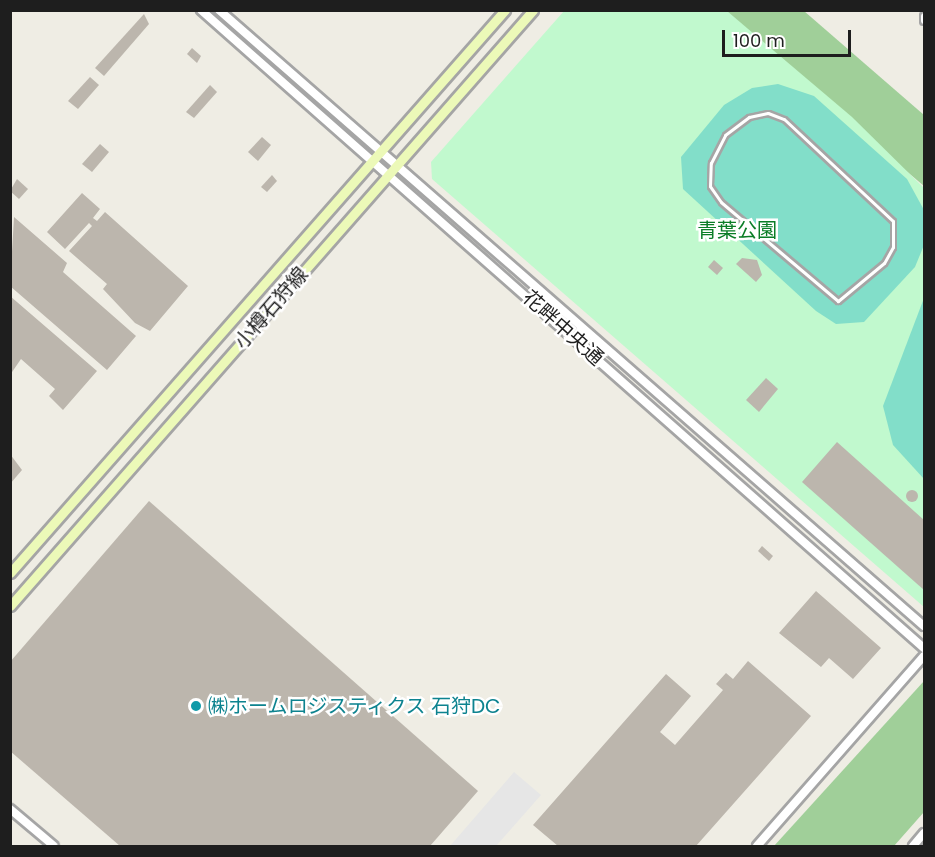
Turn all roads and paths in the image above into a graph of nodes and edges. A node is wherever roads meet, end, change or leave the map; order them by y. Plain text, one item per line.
1 (201, 10) edge
2 (219, 10) edge
3 (505, 10) edge
4 (533, 10) edge
5 (382, 151) junction
6 (372, 162) junction
7 (398, 164) junction
8 (387, 176) junction
9 (819, 286) joint
10 (10, 573) edge
11 (10, 606) edge
12 (924, 626) edge
13 (924, 648) edge
14 (924, 656) edge
15 (10, 809) edge
16 (924, 833) edge
17 (54, 846) edge
18 (757, 846) edge
19 (913, 846) edge

1 - 6 street, 花畔中央通
2 - 5 street, 花畔中央通
3 - 5 main road, 小樽石狩線
4 - 7 main road, 小樽石狩線
5 - 6 main road, 小樽石狩線
5 - 7 street, 花畔中央通
6 - 8 street, 花畔中央通
6 - 10 main road, 小樽石狩線
7 - 8 main road, 小樽石狩線
7 - 12 street, 花畔中央通
8 - 11 main road, 小樽石狩線
8 - 13 street, 花畔中央通
9 - 9 lane
14 - 18 street
15 - 17 street
16 - 19 street

